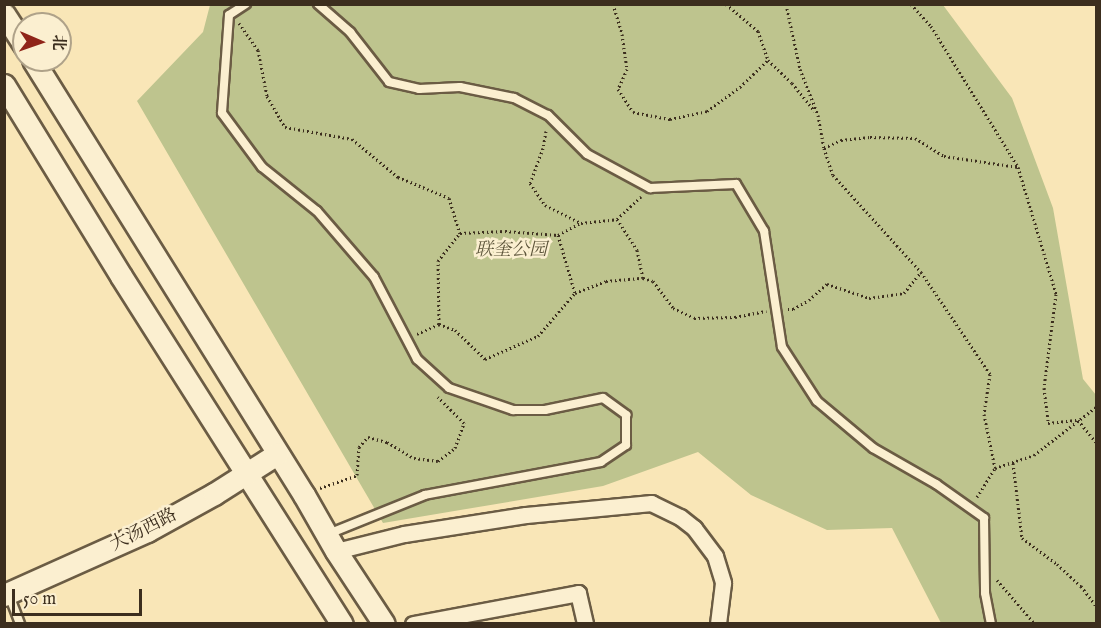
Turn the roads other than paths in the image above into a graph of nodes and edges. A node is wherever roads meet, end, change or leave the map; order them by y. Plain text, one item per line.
1 (246, 4) edge
2 (318, 4) edge
3 (40, 72) edge
4 (4, 85) edge
5 (277, 454) junction
6 (247, 473) junction
7 (331, 543) junction
8 (6, 594) edge
9 (20, 624) edge
10 (342, 624) edge
11 (384, 624) edge
12 (413, 624) edge
13 (585, 624) edge
14 (718, 624) edge
15 (991, 624) edge

1 - 7 lane
2 - 15 lane
3 - 5 main road
4 - 6 main road
5 - 6 main road, 大汤西路
5 - 7 main road
6 - 8 main road, 大汤西路
6 - 10 main road
7 - 11 main road
7 - 14 street
8 - 9 lane
12 - 13 street

